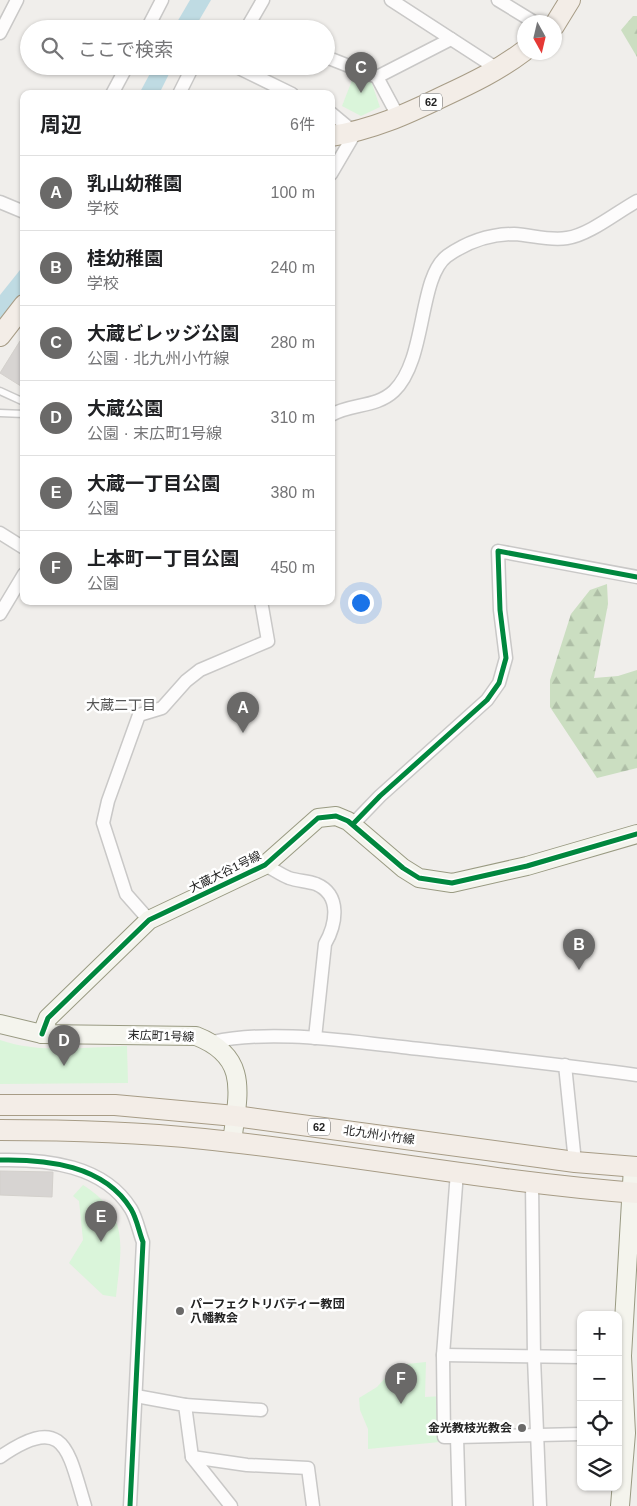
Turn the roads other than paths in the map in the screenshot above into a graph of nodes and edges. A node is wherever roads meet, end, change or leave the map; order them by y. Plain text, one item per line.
1 (17, 0) edge
2 (162, 0) edge
3 (263, 0) edge
4 (391, 0) edge
5 (498, 0) edge
6 (570, 0) edge
7 (523, 15) edge
8 (561, 15) edge
9 (152, 20) edge
10 (254, 20) edge
11 (0, 33) edge
12 (451, 39) junction
13 (517, 56) edge
14 (335, 61) edge
15 (499, 70) junction
16 (122, 75) edge
17 (188, 75) edge
18 (253, 75) edge
19 (377, 77) junction
20 (114, 90) edge
21 (181, 90) edge
22 (284, 90) edge
23 (335, 116) edge
24 (399, 118) junction
25 (356, 133) junction
26 (335, 136) edge
27 (335, 167) edge
28 (637, 201) edge
29 (0, 202) edge
30 (20, 210) edge
31 (20, 310) edge
32 (0, 336) edge
33 (0, 391) edge
34 (20, 400) edge
35 (0, 412) edge
36 (335, 413) edge
37 (20, 414) edge
38 (0, 533) edge
39 (20, 546) edge
40 (637, 577) edge
41 (20, 585) edge
42 (262, 605) edge
43 (0, 614) edge
44 (353, 824) junction
45 (637, 834) edge
46 (265, 865) junction
47 (149, 920) junction
48 (0, 1024) edge
49 (42, 1034) junction
50 (315, 1038) junction
51 (213, 1042) junction
52 (566, 1065) junction
53 (637, 1075) edge
54 (0, 1105) edge
55 (235, 1116) junction
56 (0, 1130) edge
57 (232, 1142) junction
58 (0, 1160) edge
59 (575, 1162) junction
60 (635, 1167) edge
61 (458, 1172) junction
62 (532, 1183) junction
63 (634, 1192) edge
64 (633, 1236) edge
65 (622, 1338) edge
66 (443, 1355) junction
67 (577, 1357) edge
68 (534, 1358) junction
69 (136, 1396) junction
70 (186, 1405) junction
71 (261, 1410) dead end
72 (537, 1434) junction
73 (577, 1434) edge
74 (457, 1437) junction
75 (622, 1446) edge
76 (0, 1457) edge
77 (192, 1457) junction
78 (231, 1505) edge
79 (85, 1506) edge
80 (130, 1506) edge
81 (313, 1506) edge
82 (459, 1506) edge
83 (540, 1506) edge
84 (620, 1506) edge

1 - 11 street
2 - 9 street
3 - 10 street
4 - 12 street
5 - 7 street
6 - 8 main road
12 - 15 street
12 - 19 street
13 - 15 main road, 62
14 - 19 street
15 - 24 main road, 62
16 - 20 street
17 - 21 street
18 - 22 street
19 - 24 street
23 - 25 street
24 - 25 main road, 62
25 - 26 main road, 62
25 - 27 street
28 - 36 street
29 - 30 street
31 - 32 main road
33 - 34 lane
35 - 37 lane
38 - 39 street
40 - 44 street
41 - 43 street
42 - 47 street
44 - 45 street, 大蔵大谷1号線
44 - 46 street, 大蔵大谷1号線
46 - 47 street, 大蔵大谷1号線
46 - 50 street
47 - 49 street, 大蔵大谷1号線
48 - 49 street, 末広町1号線
49 - 51 street, 末広町1号線
50 - 51 street
50 - 52 street
51 - 55 street
52 - 53 street
52 - 59 street
54 - 55 main road, 北九州小竹線 / 62
55 - 57 street
55 - 59 main road, 北九州小竹線 / 62
56 - 57 main road, 62
57 - 61 main road, 62
58 - 69 street
59 - 60 main road, 北九州小竹線 / 62
60 - 63 street
61 - 62 main road, 62
61 - 66 street
62 - 63 main road, 62
62 - 68 street
63 - 64 street
64 - 65 street
66 - 68 street
66 - 74 street
67 - 68 street
68 - 72 street
69 - 70 street
69 - 80 street
70 - 71 street
70 - 77 street
72 - 73 street
72 - 74 street
72 - 83 street
74 - 82 street
75 - 84 street
76 - 79 street
77 - 78 street
77 - 81 street

